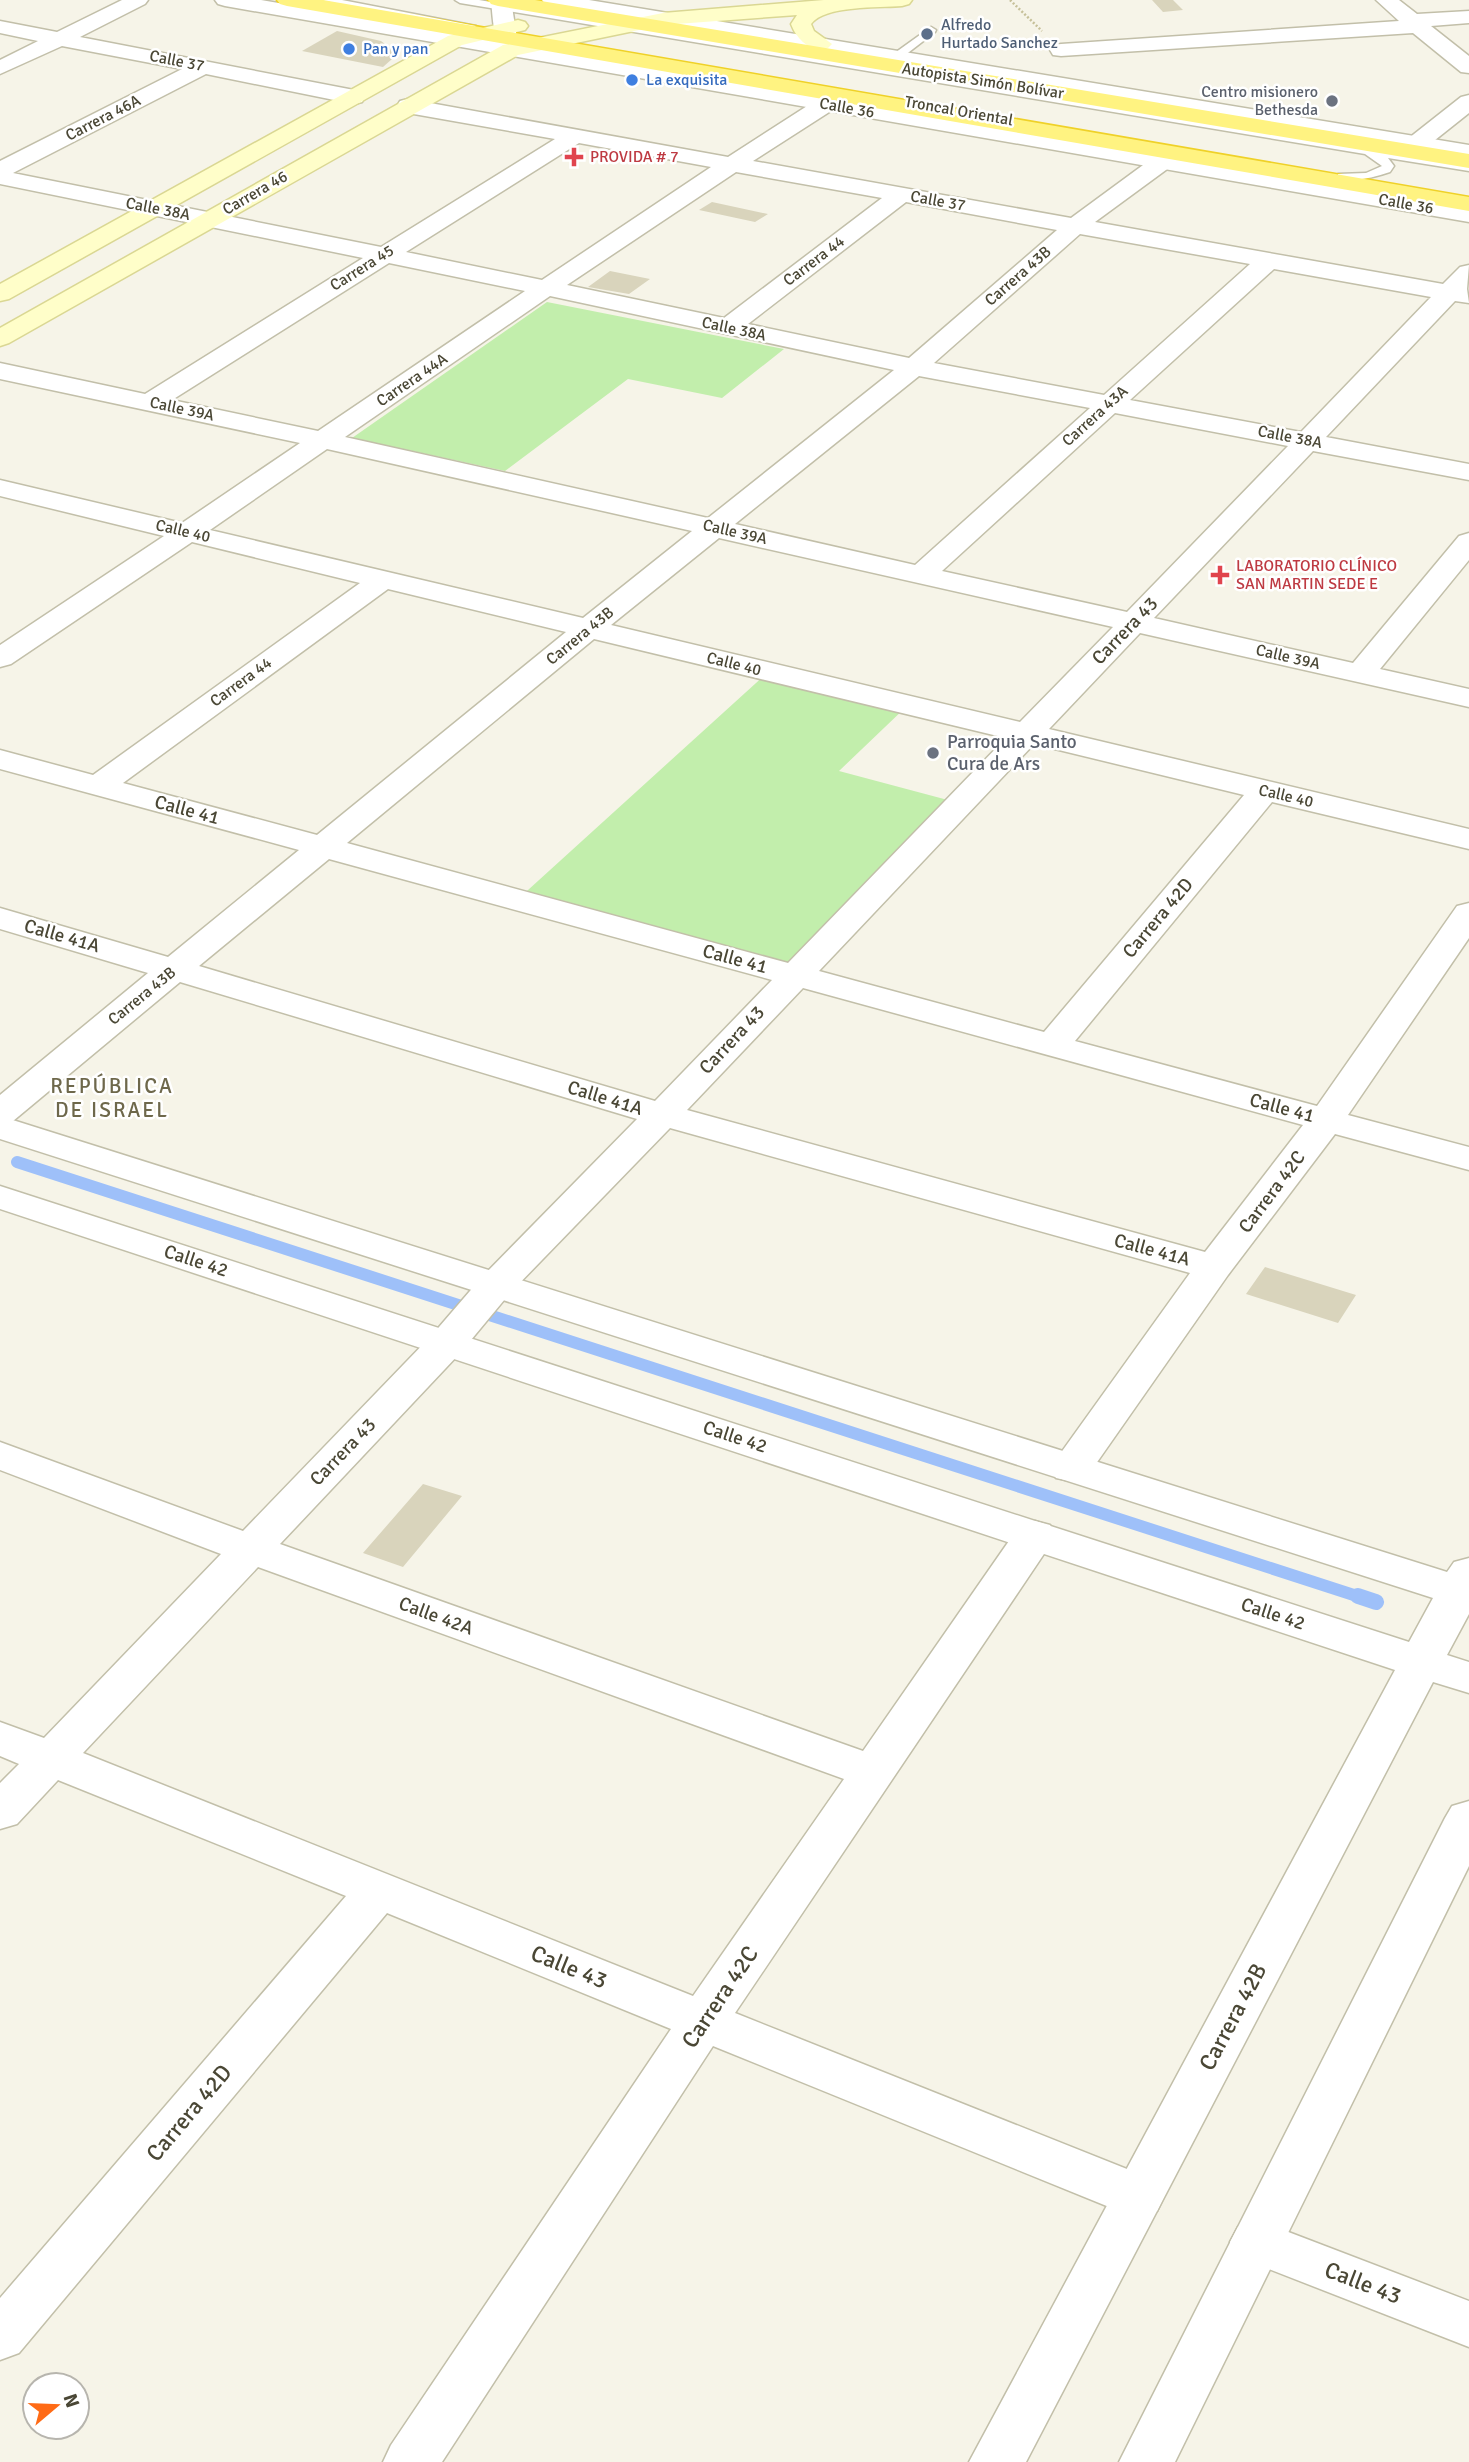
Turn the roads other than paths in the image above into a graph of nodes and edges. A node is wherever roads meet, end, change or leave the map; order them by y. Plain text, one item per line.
1 (138, 0) edge
2 (225, 0) edge
3 (287, 0) edge
4 (325, 0) edge
5 (460, 0) edge
6 (902, 0) edge
7 (1386, 0) edge
8 (500, 2) edge
9 (270, 3) edge
10 (827, 6) junction
11 (606, 9) junction
12 (667, 9) edge
13 (566, 10) edge
14 (1469, 17) edge
15 (1415, 24) junction
16 (629, 25) junction
17 (0, 27) edge
18 (931, 30) dead end
19 (500, 36) junction
20 (62, 37) junction
21 (455, 40) junction
22 (544, 42) junction
23 (821, 44) junction
24 (1061, 50) dead end
25 (896, 57) junction
26 (205, 66) junction
27 (1469, 67) edge
28 (0, 68) edge
29 (354, 97) junction
30 (1469, 102) edge
31 (826, 104) junction
32 (408, 106) junction
33 (575, 136) junction
34 (1418, 143) junction
35 (1366, 151) junction
36 (1469, 152) edge
37 (1162, 162) junction
38 (1469, 162) edge
39 (735, 165) junction
40 (1469, 168) edge
41 (0, 170) edge
42 (1342, 176) junction
43 (0, 177) edge
44 (901, 195) junction
45 (1469, 198) edge
46 (1469, 204) edge
47 (154, 208) junction
48 (1469, 215) edge
49 (209, 219) junction
50 (1075, 226) junction
51 (381, 256) junction
52 (1269, 260) junction
53 (1469, 272) edge
54 (547, 288) junction
55 (0, 294) edge
56 (1458, 294) edge
57 (727, 328) junction
58 (0, 338) edge
59 (914, 367) junction
60 (0, 371) edge
61 (150, 402) junction
62 (1108, 404) junction
63 (323, 440) junction
64 (1310, 440) junction
65 (1469, 472) edge
66 (2, 490) edge
67 (717, 527) junction
68 (190, 533) junction
69 (1469, 542) edge
70 (922, 573) junction
71 (384, 579) junction
72 (1135, 622) junction
73 (590, 627) junction
74 (0, 657) edge
75 (1361, 673) junction
76 (1469, 698) edge
77 (1024, 734) junction
78 (0, 759) edge
79 (98, 786) junction
80 (1264, 791) junction
81 (1469, 839) edge
82 (323, 847) junction
83 (1469, 913) edge
84 (0, 918) edge
85 (175, 969) junction
86 (793, 975) junction
87 (1052, 1046) junction
88 (0, 1112) edge
89 (662, 1115) junction
90 (1326, 1121) junction
91 (0, 1127) edge
92 (1469, 1160) edge
93 (0, 1197) edge
94 (1214, 1267) junction
95 (492, 1289) junction
96 (452, 1337) junction
97 (0, 1455) edge
98 (1071, 1468) junction
99 (1035, 1535) junction
100 (250, 1549) junction
101 (1466, 1586) edge
102 (1422, 1662) junction
103 (1469, 1678) edge
104 (0, 1738) edge
105 (51, 1758) junction
106 (874, 1772) junction
107 (0, 1812) edge
108 (1469, 1818) edge
109 (379, 1890) junction
110 (703, 2021) junction
111 (1139, 2196) junction
112 (1257, 2242) junction
113 (1469, 2324) edge
114 (0, 2337) edge
115 (411, 2462) edge
116 (997, 2462) edge
117 (1147, 2462) edge

1 - 20 street
2 - 9 street, Calle 36
3 - 19 highway
4 - 19 lane
5 - 8 lane
6 - 10 main road, Carrera 46
7 - 15 street
8 - 13 highway, Autopista Simón Bolívar
8 - 19 street
9 - 21 street, Calle 36
10 - 12 main road, Carrera 46
10 - 23 main road
11 - 12 street
11 - 13 main road, Carrera 46
11 - 13 street
12 - 16 main road, Carrera 46
12 - 23 street
13 - 16 highway, Autopista Simón Bolívar
13 - 19 main road, Carrera 46
14 - 15 street
15 - 24 street
15 - 27 street
16 - 22 main road, Carrera 46
16 - 35 lane, Troncal Oriental
16 - 38 highway, Autopista Simón Bolívar
17 - 20 street, Calle 37
18 - 25 lane
19 - 21 street, Calle 36
19 - 21 main road, Carrera 46
19 - 22 main road, Carrera 46
19 - 31 street, Calle 36
19 - 32 main road, Carrera 46
20 - 26 street, Calle 37
20 - 28 street
21 - 29 main road, Carrera 46
22 - 42 lane, Troncal Oriental
22 - 46 highway, Autopista Simón Bolívar
23 - 25 street
25 - 34 street
26 - 29 street, Calle 37
26 - 41 street, Carrera 46A
29 - 47 main road, Carrera 46
30 - 34 street
31 - 37 street, Calle 36
31 - 39 street, Carrera 44A
32 - 33 street, Calle 37
32 - 49 main road, Carrera 46
33 - 39 street, Calle 37
33 - 51 street, Carrera 45
34 - 36 street
35 - 40 lane, Troncal Oriental
35 - 42 lane
37 - 48 street, Calle 36
37 - 50 street, Carrera 43B
39 - 44 street, Calle 37
39 - 54 street, Carrera 44A
42 - 45 lane, Troncal Oriental
43 - 47 street, Calle 38A
44 - 50 street, Calle 37
44 - 57 street, Carrera 44
47 - 49 street, Calle 38A
47 - 55 main road, Carrera 46
49 - 51 street, Calle 38A
49 - 58 main road, Carrera 46
50 - 52 street, Calle 37
50 - 59 street, Carrera 43B
51 - 54 street, Calle 38A
51 - 61 street, Carrera 45
52 - 56 street, Calle 37
52 - 62 street, Carrera 43A
53 - 56 street, Carrera 43
54 - 57 street, Calle 38A
54 - 63 street, Carrera 44A
56 - 64 street, Carrera 43
57 - 59 street, Calle 38A
59 - 62 street, Calle 38A
59 - 67 street, Carrera 43B
60 - 61 street, Calle 39A
61 - 63 street, Calle 39A
62 - 64 street, Calle 38A
62 - 70 street, Carrera 43A
63 - 67 street, Calle 39A
63 - 68 street, Carrera 44A
64 - 65 street, Calle 38A
64 - 72 street, Carrera 43
66 - 68 street, Calle 40
67 - 70 street, Calle 39A
67 - 73 street, Carrera 43B
68 - 71 street, Calle 40
68 - 74 street, Carrera 44A
69 - 75 street
70 - 72 street, Calle 39A
71 - 73 street, Calle 40
71 - 79 street, Carrera 44
72 - 75 street, Calle 39A
72 - 77 street, Carrera 43
73 - 77 street, Calle 40
73 - 82 street, Carrera 43B
75 - 76 street, Calle 39A
77 - 80 street, Calle 40
77 - 86 street, Carrera 43
78 - 79 street, Calle 41
79 - 82 street, Calle 41
80 - 81 street, Calle 40
80 - 87 street, Carrera 42D
82 - 85 street, Carrera 43B
82 - 86 street, Calle 41
83 - 90 street, Carrera 42C
84 - 85 street, Calle 41A
85 - 88 street, Carrera 43B
85 - 89 street, Calle 41A
86 - 87 street, Calle 41
86 - 89 street, Carrera 43
87 - 90 street, Calle 41
89 - 94 street, Calle 41A
89 - 95 street, Carrera 43
90 - 92 street, Calle 41
90 - 94 street, Carrera 42C
91 - 95 street
93 - 96 street, Calle 42
94 - 98 street, Carrera 42C
95 - 96 street, Carrera 43
95 - 98 street
96 - 99 street, Calle 42
96 - 100 street, Carrera 43
97 - 100 street, Calle 42A
98 - 101 street
99 - 102 street, Calle 42
99 - 106 street, Carrera 42C
100 - 105 street, Carrera 43
100 - 106 street, Calle 42A
101 - 102 street, Carrera 42B
102 - 103 street, Calle 42
102 - 111 street, Carrera 42B
104 - 105 street, Calle 43
105 - 107 street, Carrera 43
105 - 109 street, Calle 43
106 - 110 street, Carrera 42C
108 - 112 street
109 - 110 street, Calle 43
109 - 114 street, Carrera 42D
110 - 111 street, Calle 43
110 - 115 street, Carrera 42C
111 - 116 street, Carrera 42B
112 - 113 street, Calle 43
112 - 117 street

